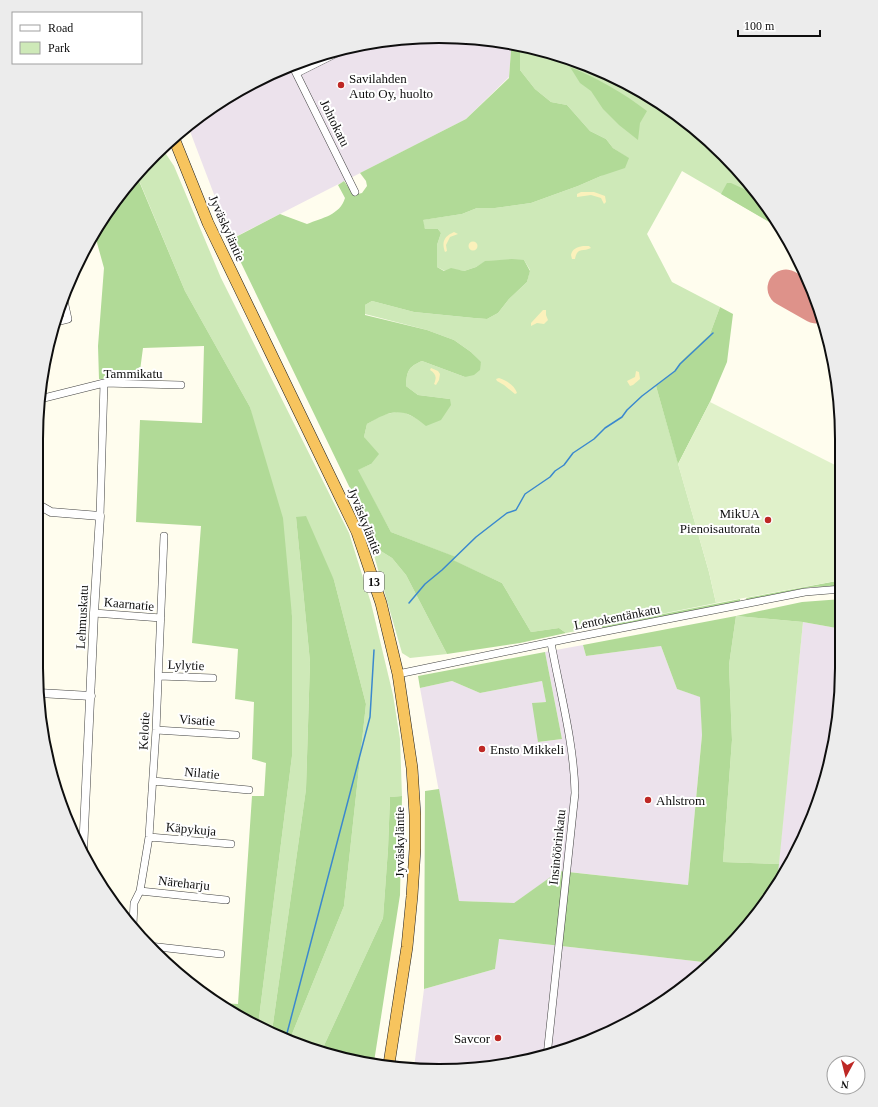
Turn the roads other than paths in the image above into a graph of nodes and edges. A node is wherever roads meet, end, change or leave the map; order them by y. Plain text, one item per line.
1 (322, 61) edge
2 (294, 70) edge
3 (296, 74) junction
4 (176, 143) edge
5 (355, 192) dead end
6 (66, 308) edge
7 (61, 321) edge
8 (104, 383) junction
9 (181, 385) dead end
10 (45, 399) edge
11 (43, 508) edge
12 (100, 516) junction
13 (164, 536) dead end
14 (835, 590) edge
15 (94, 613) junction
16 (162, 618) junction
17 (551, 643) junction
18 (398, 674) junction
19 (159, 676) junction
20 (213, 678) dead end
21 (44, 693) edge
22 (91, 696) junction
23 (156, 730) junction
24 (236, 735) dead end
25 (153, 781) junction
26 (249, 790) dead end
27 (149, 837) junction
28 (84, 842) edge
29 (231, 844) dead end
30 (140, 891) junction
31 (226, 900) dead end
32 (133, 919) edge
33 (158, 947) edge
34 (221, 954) dead end
35 (548, 1049) edge
36 (389, 1061) edge

1 - 3 street
2 - 3 street, Johtokatu
3 - 5 street, Johtokatu
4 - 18 highway, Jyväskyläntie / 13
6 - 7 street
8 - 9 street, Tammikatu
8 - 10 street, Tammikatu
8 - 12 street, Lehmuskatu
11 - 12 street
12 - 15 street, Lehmuskatu
13 - 16 street, Kelotie
14 - 17 street, Lentokentänkatu
15 - 16 street, Kaarnatie
15 - 22 street, Lehmuskatu
16 - 19 street, Kelotie
17 - 18 street, Lentokentänkatu
17 - 35 street, Insinöörinkatu
18 - 36 highway, Jyväskyläntie / 13
19 - 20 street, Lylytie
19 - 23 street, Kelotie
21 - 22 street
22 - 28 street, Lehmuskatu
23 - 24 street, Visatie
23 - 25 street, Kelotie
25 - 26 street, Nilatie
25 - 27 street, Kelotie
27 - 29 street, Käpykuja
27 - 30 street, Kelotie
30 - 31 street, Näreharju
30 - 32 street, Kelotie
33 - 34 street

